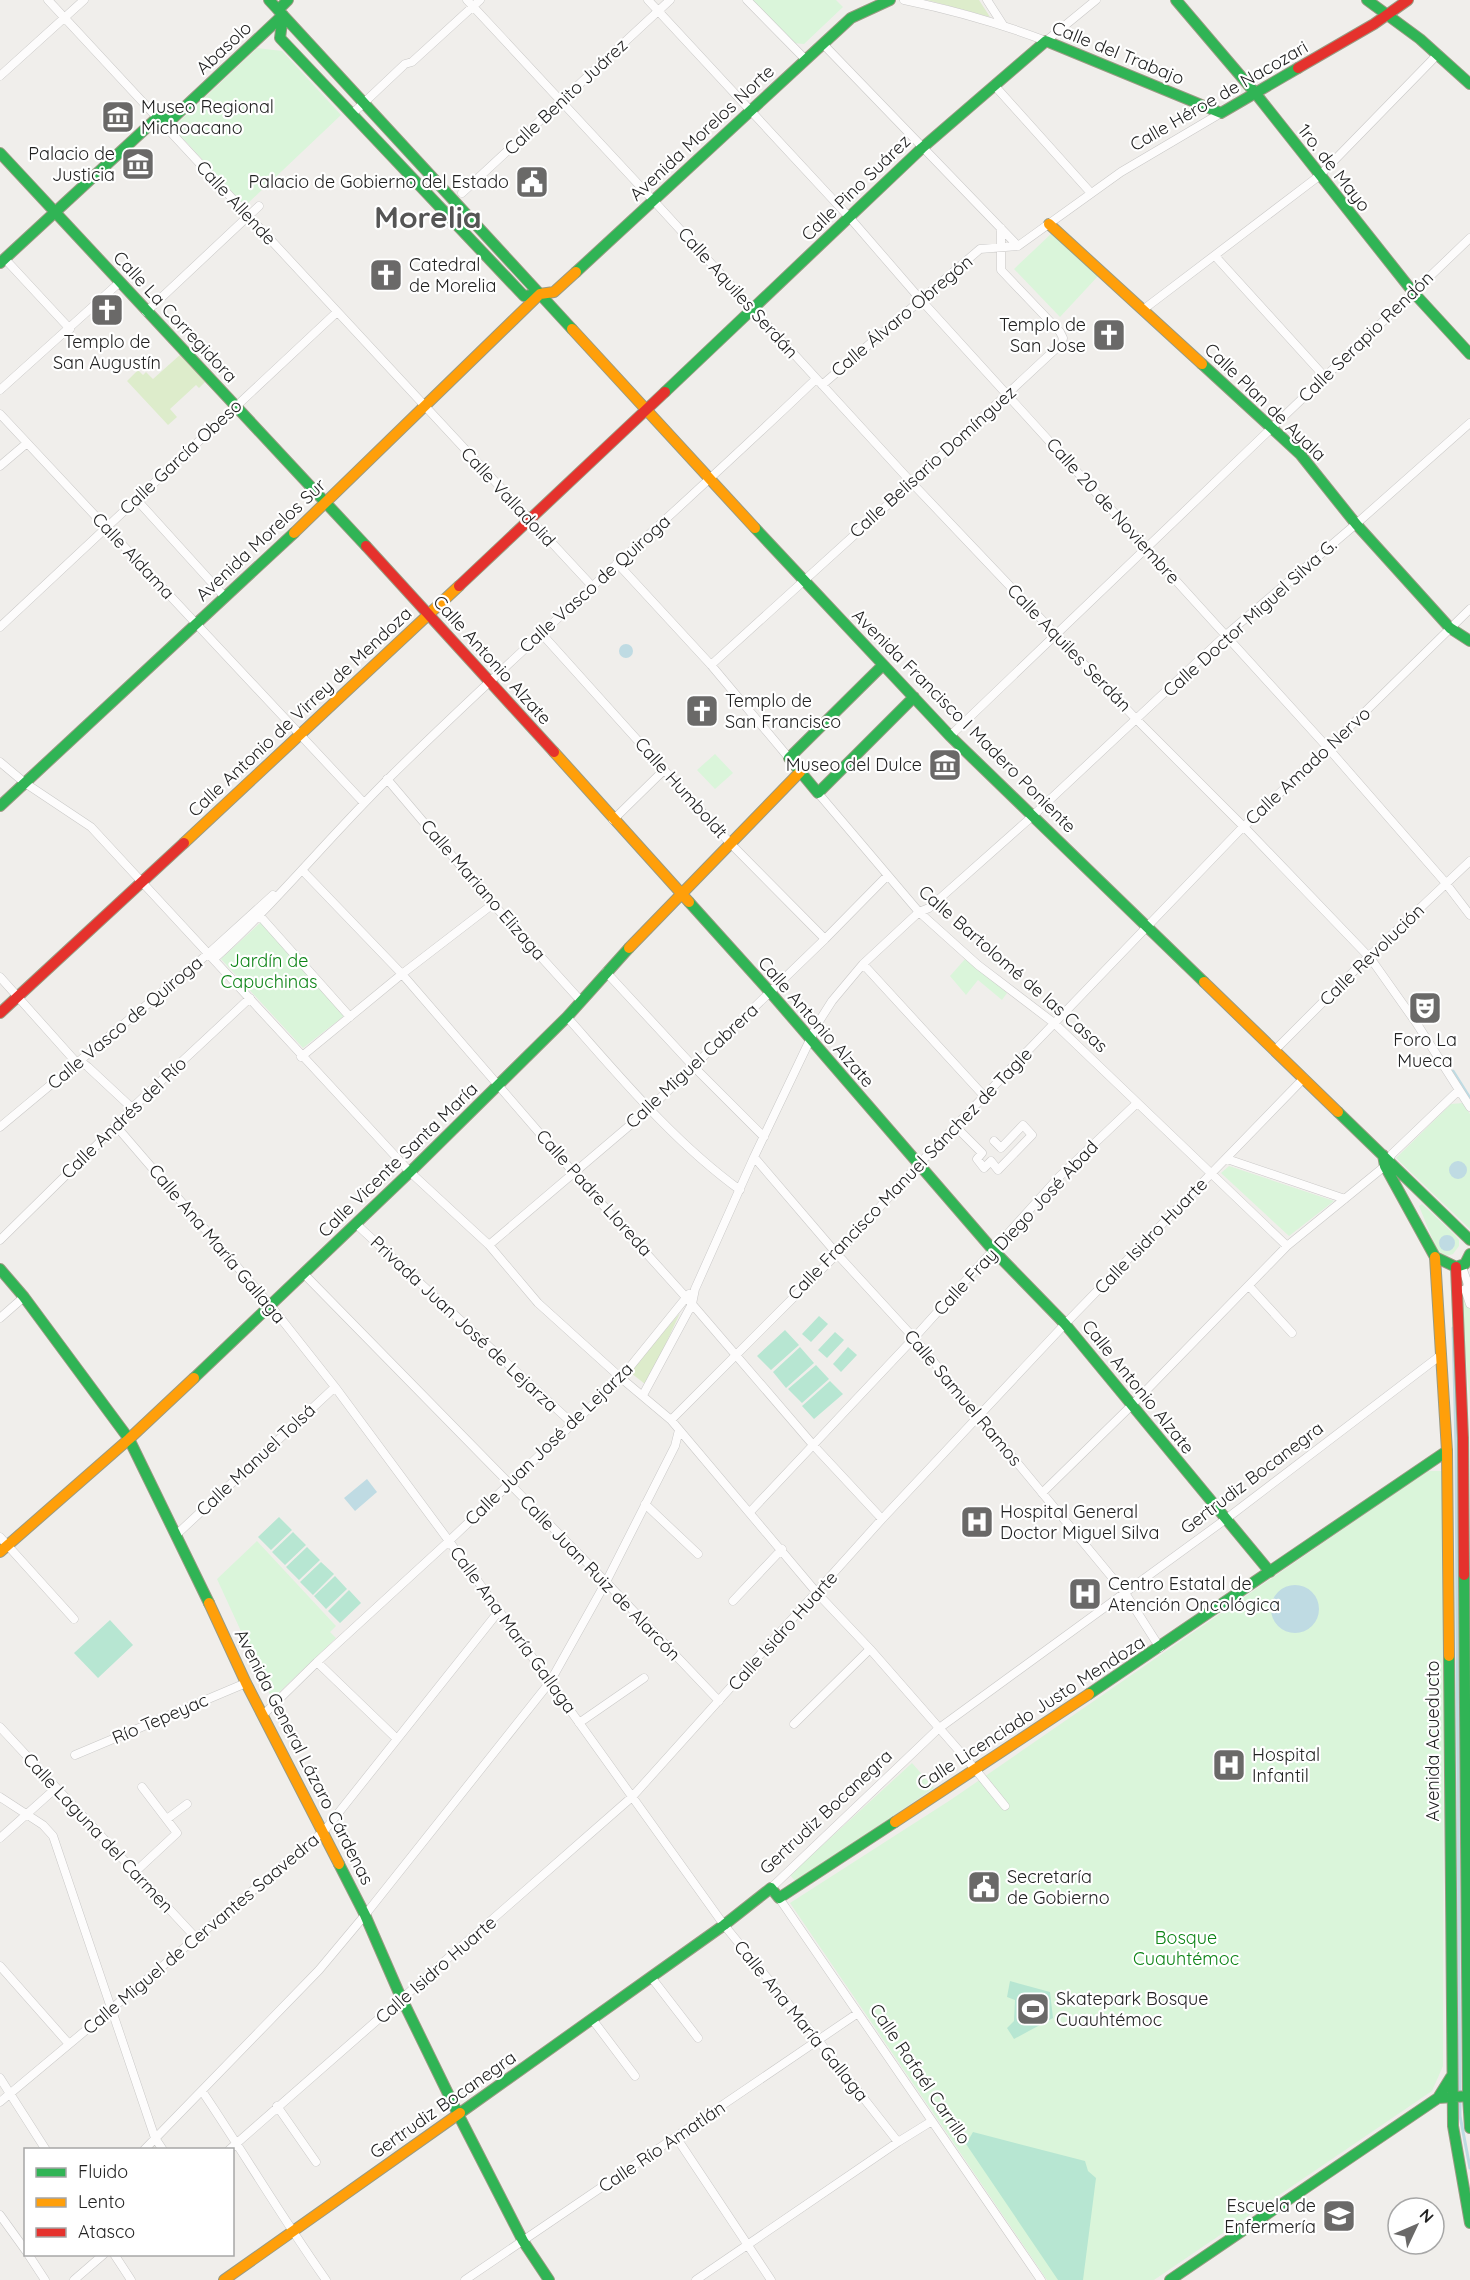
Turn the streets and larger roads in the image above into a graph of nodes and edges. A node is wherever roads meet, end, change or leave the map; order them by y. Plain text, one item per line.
1 (48, 0) edge
2 (84, 0) edge
3 (269, 0) edge
4 (288, 0) edge
5 (466, 0) edge
6 (480, 0) edge
7 (648, 0) edge
8 (670, 0) edge
9 (747, 0) edge
10 (890, 0) edge
11 (904, 0) edge
12 (987, 0) edge
13 (1096, 0) edge
14 (1176, 0) edge
15 (1367, 0) edge
16 (1408, 0) edge
17 (473, 7) junction
18 (658, 10) junction
19 (281, 12) junction
20 (1388, 14) junction
21 (64, 18) junction
22 (1003, 25) junction
23 (1046, 41) junction
24 (823, 44) junction
25 (1438, 54) junction
26 (806, 60) junction
27 (0, 76) edge
28 (1470, 84) edge
29 (994, 85) junction
30 (1256, 94) junction
31 (561, 100) junction
32 (364, 103) junction
33 (751, 111) junction
34 (1221, 113) junction
35 (352, 114) junction
36 (157, 118) junction
37 (922, 148) junction
38 (0, 153) edge
39 (1319, 176) junction
40 (462, 193) dead end
41 (1091, 193) junction
42 (653, 200) junction
43 (259, 206) dead end
44 (55, 212) junction
45 (248, 216) junction
46 (850, 218) junction
47 (1049, 224) junction
48 (1001, 228) junction
49 (1470, 238) edge
50 (1018, 246) junction
51 (1001, 248) junction
52 (1215, 256) junction
53 (2, 261) edge
54 (120, 282) junction
55 (1413, 292) junction
56 (540, 294) junction
57 (921, 300) junction
58 (753, 309) junction
59 (1144, 309) junction
60 (146, 312) junction
61 (337, 312) junction
62 (70, 329) junction
63 (1470, 354) edge
64 (1324, 376) junction
65 (819, 382) junction
66 (0, 390) edge
67 (1007, 395) junction
68 (236, 406) junction
69 (425, 407) junction
70 (647, 409) junction
71 (0, 414) edge
72 (1470, 423) edge
73 (1272, 428) junction
74 (27, 443) junction
75 (0, 466) edge
76 (711, 479) junction
77 (912, 483) junction
78 (136, 499) junction
79 (326, 503) junction
80 (530, 519) junction
81 (1356, 525) junction
82 (106, 527) junction
83 (1146, 546) junction
84 (617, 563) junction
85 (803, 580) junction
86 (592, 586) junction
87 (224, 596) junction
88 (1470, 609) edge
89 (429, 614) junction
90 (195, 623) junction
91 (0, 627) edge
92 (1450, 628) junction
93 (540, 633) junction
94 (1056, 634) junction
95 (1226, 635) junction
96 (1470, 642) edge
97 (711, 665) junction
98 (883, 665) junction
99 (489, 682) junction
100 (914, 698) junction
101 (1137, 720) junction
102 (300, 735) junction
103 (950, 736) junction
104 (1328, 748) junction
105 (789, 759) junction
106 (0, 762) edge
107 (664, 770) junction
108 (800, 772) junction
109 (387, 779) junction
110 (25, 783) junction
111 (818, 793) junction
112 (364, 803) junction
113 (0, 806) edge
114 (1033, 815) junction
115 (614, 820) junction
116 (1243, 826) junction
117 (730, 843) junction
118 (1470, 861) edge
119 (302, 870) junction
120 (887, 876) junction
121 (142, 882) junction
122 (1446, 884) junction
123 (681, 894) junction
124 (493, 904) junction
125 (919, 912) junction
126 (1470, 915) edge
127 (260, 916) junction
128 (1148, 925) junction
129 (825, 939) junction
130 (212, 956) junction
131 (1369, 956) junction
132 (863, 964) junction
133 (606, 972) junction
134 (402, 974) junction
135 (0, 977) edge
136 (770, 992) junction
137 (16, 997) junction
138 (250, 998) junction
139 (580, 1000) junction
140 (0, 1012) edge
141 (350, 1017) junction
142 (567, 1017) junction
143 (1054, 1023) junction
144 (810, 1040) junction
145 (1275, 1050) junction
146 (301, 1057) junction
147 (76, 1062) junction
148 (693, 1066) junction
149 (1304, 1078) junction
150 (498, 1084) junction
151 (1459, 1090) junction
152 (985, 1097) junction
153 (1137, 1104) junction
154 (1470, 1107) edge
155 (132, 1108) junction
156 (649, 1109) junction
157 (116, 1126) junction
158 (0, 1127) edge
159 (956, 1127) junction
160 (764, 1137) junction
161 (994, 1141) dead end
162 (754, 1157) junction
163 (1227, 1159) junction
164 (1385, 1160) junction
165 (918, 1165) junction
166 (410, 1172) junction
167 (574, 1173) junction
168 (1211, 1175) junction
169 (740, 1190) junction
170 (1345, 1199) junction
171 (356, 1224) junction
172 (0, 1240) edge
173 (1470, 1240) edge
174 (489, 1245) junction
175 (1287, 1246) junction
176 (993, 1250) junction
177 (837, 1254) junction
178 (1435, 1257) junction
179 (1465, 1263) edge
180 (0, 1269) edge
181 (304, 1274) junction
182 (1249, 1286) junction
183 (1467, 1290) edge
184 (24, 1297) junction
185 (689, 1300) junction
186 (1470, 1304) edge
187 (271, 1306) junction
188 (0, 1318) edge
189 (1065, 1324) junction
190 (1292, 1333) dead end
191 (914, 1338) junction
192 (1441, 1355) junction
193 (735, 1356) junction
194 (621, 1378) junction
195 (335, 1387) junction
196 (643, 1395) junction
197 (1131, 1406) junction
198 (979, 1416) junction
199 (671, 1420) junction
200 (572, 1423) junction
201 (679, 1430) junction
202 (129, 1439) junction
203 (814, 1446) junction
204 (1447, 1451) junction
205 (509, 1484) junction
206 (1042, 1493) junction
207 (645, 1504) junction
208 (750, 1512) junction
209 (882, 1519) junction
210 (1226, 1519) junction
211 (177, 1534) junction
212 (449, 1541) junction
213 (3, 1545) edge
214 (782, 1549) junction
215 (698, 1554) dead end
216 (1270, 1572) junction
217 (606, 1582) junction
218 (817, 1593) junction
219 (1125, 1593) junction
220 (733, 1600) dead end
221 (499, 1611) junction
222 (74, 1619) dead end
223 (1160, 1648) junction
224 (870, 1649) junction
225 (317, 1662) junction
226 (644, 1678) dead end
227 (1467, 1678) edge
228 (550, 1682) junction
229 (246, 1683) junction
230 (719, 1701) junction
231 (263, 1715) junction
232 (579, 1723) junction
233 (794, 1724) dead end
234 (0, 1727) edge
235 (938, 1729) junction
236 (397, 1739) junction
237 (75, 1755) dead end
238 (975, 1769) junction
239 (142, 1787) dead end
240 (56, 1788) junction
241 (0, 1797) edge
242 (632, 1797) junction
243 (187, 1804) dead end
244 (1005, 1806) dead end
245 (27, 1813) junction
246 (167, 1819) junction
247 (324, 1831) junction
248 (0, 1838) edge
249 (134, 1873) junction
250 (771, 1888) junction
251 (779, 1898) junction
252 (365, 1915) junction
253 (724, 1925) junction
254 (1468, 1931) edge
255 (197, 1939) junction
256 (0, 1966) edge
257 (651, 1977) junction
258 (402, 2000) junction
259 (111, 2008) junction
260 (858, 2013) junction
261 (592, 2019) junction
262 (698, 2038) dead end
263 (818, 2040) junction
264 (69, 2044) junction
265 (1469, 2057) edge
266 (634, 2076) dead end
267 (1451, 2076) junction
268 (0, 2078) edge
269 (202, 2091) junction
270 (11, 2094) junction
271 (1469, 2096) edge
272 (1438, 2098) junction
273 (1452, 2098) junction
274 (0, 2102) edge
275 (277, 2106) junction
276 (458, 2114) junction
277 (932, 2121) junction
278 (1470, 2128) edge
279 (676, 2137) junction
280 (155, 2138) junction
281 (898, 2142) junction
282 (237, 2143) junction
283 (45, 2148) edge
284 (146, 2148) edge
285 (162, 2148) edge
286 (231, 2148) edge
287 (316, 2162) dead end
288 (0, 2215) edge
289 (1470, 2223) edge
290 (292, 2232) junction
291 (523, 2241) junction
292 (748, 2245) junction
293 (24, 2249) edge
294 (29, 2256) edge
295 (102, 2256) edge
296 (115, 2256) edge
297 (45, 2280) edge
298 (74, 2280) edge
299 (131, 2280) edge
300 (224, 2280) edge
301 (326, 2280) edge
302 (465, 2280) edge
303 (549, 2280) edge
304 (696, 2280) edge
305 (771, 2280) edge
306 (1041, 2280) edge
307 (1170, 2280) edge

1 - 21 street, Calle Allende
2 - 21 street
3 - 19 street, Avenida Francisco I Madero Poniente
4 - 19 street, Abasolo
5 - 17 street, Calle Aquiles Serdán
6 - 17 street
7 - 18 street, Calle 20 de Noviembre
8 - 18 street, Calle Benito Juárez
9 - 26 street
10 - 24 street, Avenida Morelos Norte
11 - 22 street, Calle del Trabajo
12 - 22 street
13 - 23 street, Calle Pino Suárez
14 - 30 street, 1ro. de Mayo
15 - 20 street
16 - 20 street, Calle Héroe de Nacozari
17 - 31 street, Calle Aquiles Serdán
17 - 32 street
18 - 31 street, Calle Benito Juárez
18 - 33 street, Calle 20 de Noviembre
19 - 32 street, Avenida Francisco I Madero Poniente
19 - 35 street
19 - 36 street, Abasolo
20 - 25 street
20 - 30 street, Calle Héroe de Nacozari
21 - 27 street
21 - 36 street, Calle Allende
22 - 23 street, Calle del Trabajo
23 - 29 street, Calle Pino Suárez
23 - 34 street, Calle del Trabajo
24 - 26 street, Avenida Morelos Norte
24 - 37 street
25 - 28 street
25 - 39 street
26 - 33 street, Avenida Morelos Norte
29 - 37 street, Calle Pino Suárez
29 - 41 street
30 - 34 street, Calle Héroe de Nacozari
30 - 39 street, 1ro. de Mayo
31 - 40 street, Calle Benito Juárez
31 - 42 street, Calle Aquiles Serdán
32 - 35 street
32 - 56 street, Avenida Francisco I Madero Poniente
33 - 42 street, Avenida Morelos Norte
33 - 46 street, Calle 20 de Noviembre
34 - 41 street, Calle Héroe de Nacozari
35 - 56 street
36 - 44 street
36 - 45 street, Calle Allende
37 - 46 street, Calle Pino Suárez
37 - 48 street
38 - 44 street, Calle La Corregidora
39 - 52 street
39 - 55 street, 1ro. de Mayo
41 - 47 street, Calle Héroe de Nacozari
42 - 56 street, Avenida Morelos Norte
42 - 58 street, Calle Aquiles Serdán
43 - 45 street
44 - 53 street
44 - 54 street, Calle La Corregidora
45 - 60 street
45 - 61 street, Calle Allende
46 - 57 street, Calle 20 de Noviembre
46 - 58 street, Calle Pino Suárez
47 - 50 street, Calle Héroe de Nacozari
47 - 59 street, Calle Plan de Ayala
48 - 50 street
48 - 51 street
49 - 55 street, Calle Serapio Rendón
50 - 51 street, Calle Álvaro Obregón
51 - 57 street, Calle Álvaro Obregón
51 - 67 street, Calle Belisario Domínguez
52 - 59 street
52 - 64 street
53 - 62 street
54 - 60 street, Calle La Corregidora
54 - 62 street
55 - 63 street, 1ro. de Mayo
55 - 64 street, Calle Serapio Rendón
56 - 69 street, Avenida Morelos Sur
56 - 70 street, Avenida Francisco I Madero Poniente
57 - 65 street, Calle Álvaro Obregón
57 - 67 street, Calle 20 de Noviembre
58 - 65 street, Calle Aquiles Serdán
58 - 70 street, Calle Pino Suárez
59 - 73 street, Calle Plan de Ayala
60 - 68 street, Calle La Corregidora
61 - 68 street, Calle García Obeso
61 - 69 street, Calle Allende
62 - 66 street
64 - 73 street, Calle Serapio Rendón
65 - 76 street, Calle Álvaro Obregón
65 - 77 street, Calle Aquiles Serdán
67 - 77 street, Calle Belisario Domínguez
67 - 83 street, Calle 20 de Noviembre
68 - 78 street, Calle García Obeso
68 - 79 street, Calle La Corregidora
69 - 79 street, Avenida Morelos Sur
69 - 80 street, Calle Valladolid
70 - 76 street, Avenida Francisco I Madero Poniente
70 - 80 street, Calle Antonio de Virrey de Mendoza
71 - 74 street, Calle Aldama
72 - 81 street, Calle Doctor Miguel Silva G.
73 - 81 street, Calle Plan de Ayala
73 - 83 street, Calle Serapio Rendón
74 - 75 street
74 - 82 street, Calle Aldama
76 - 84 street, Calle Vasco de Quiroga
76 - 85 street, Avenida Francisco I Madero Poniente
77 - 85 street, Calle Belisario Domínguez
77 - 94 street, Calle Aquiles Serdán
78 - 82 street, Calle García Obeso
78 - 87 street
79 - 87 street, Avenida Morelos Sur
79 - 89 street, Calle Antonio Alzate
80 - 86 street, Calle Valladolid
80 - 89 street, Calle Antonio de Virrey de Mendoza
81 - 92 street, Calle Plan de Ayala
81 - 95 street, Calle Doctor Miguel Silva G.
82 - 90 street, Calle Aldama
82 - 91 street, Calle García Obeso
83 - 94 street, Calle Serapio Rendón
83 - 95 street, Calle 20 de Noviembre
84 - 86 street, Calle Vasco de Quiroga
84 - 97 street, Calle Bartolomé de las Casas
85 - 97 street, Calle Belisario Domínguez
85 - 98 street, Avenida Francisco I Madero Poniente
86 - 93 street, Calle Vasco de Quiroga
87 - 90 street, Avenida Morelos Sur
88 - 92 street, Calle Amado Nervo
89 - 99 street, Calle Antonio Alzate
89 - 102 street, Calle Antonio de Virrey de Mendoza
90 - 102 street, Calle Aldama
90 - 110 street, Avenida Morelos Sur
92 - 96 street, Calle Plan de Ayala
92 - 104 street, Calle Amado Nervo
93 - 99 street, Calle Vasco de Quiroga
93 - 107 street, Calle Humboldt
94 - 101 street, Calle Aquiles Serdán
94 - 103 street, Calle Serapio Rendón
95 - 101 street, Calle Doctor Miguel Silva G.
95 - 104 street, Calle 20 de Noviembre
97 - 105 street, Calle Bartolomé de las Casas
98 - 100 street, Avenida Francisco I Madero Poniente
98 - 105 street
99 - 109 street, Calle Vasco de Quiroga
99 - 115 street, Calle Antonio Alzate
100 - 103 street, Avenida Francisco I Madero Poniente
100 - 111 street
101 - 114 street, Calle Doctor Miguel Silva G.
101 - 116 street, Calle Aquiles Serdán
102 - 112 street, Calle Aldama
102 - 121 street, Calle Antonio de Virrey de Mendoza
103 - 114 street, Avenida Francisco I Madero Poniente
104 - 116 street, Calle Amado Nervo
104 - 122 street, Calle 20 de Noviembre
105 - 108 street, Calle Bartolomé de las Casas
106 - 110 street
107 - 115 street
107 - 117 street, Calle Humboldt
108 - 111 street, Calle Bartolomé de las Casas
108 - 117 street, Calle Vicente Santa María
109 - 112 street, Calle Vasco de Quiroga
109 - 124 street, Calle Mariano Elizaga
110 - 113 street, Avenida Morelos Sur
110 - 121 street
111 - 120 street, Calle Bartolomé de las Casas
112 - 119 street, Calle Vasco de Quiroga
114 - 125 street, Calle Juan José de Lejarza
114 - 128 street, Avenida Francisco I Madero Poniente
115 - 123 street, Calle Antonio Alzate
116 - 128 street, Calle Amado Nervo
116 - 131 street, Calle Aquiles Serdán
117 - 123 street, Calle Vicente Santa María
117 - 129 street, Calle Humboldt
118 - 122 street, Calle Revolución
119 - 127 street, Calle Vasco de Quiroga
119 - 130 street, Calle Vasco de Quiroga
119 - 134 street, Calle Padre Lloreda
120 - 125 street, Calle Bartolomé de las Casas
120 - 129 street, Calle Miguel Cabrera
121 - 130 street
121 - 137 street, Calle Antonio de Virrey de Mendoza
122 - 126 street, Calle 20 de Noviembre
122 - 131 street, Calle Revolución
123 - 133 street, Calle Vicente Santa María
123 - 136 street, Calle Antonio Alzate
124 - 134 street
124 - 139 street, Calle Mariano Elizaga
125 - 132 street, Calle Juan José de Lejarza
125 - 143 street, Calle Bartolomé de las Casas
127 - 130 street, Calle Vasco de Quiroga
127 - 141 street
128 - 143 street, Calle Francisco Manuel Sánchez de Tagle
128 - 145 street, Avenida Francisco I Madero Poniente
129 - 136 street, Calle Miguel Cabrera
130 - 138 street
130 - 147 street, Calle Vasco de Quiroga
131 - 145 street, Calle Revolución
131 - 151 street, Calle Aquiles Serdán
132 - 144 street, Calle Juan José de Lejarza
132 - 152 street
133 - 139 street, Calle Vicente Santa María
133 - 148 street
134 - 141 street
134 - 150 street, Calle Padre Lloreda
135 - 137 street
136 - 144 street, Calle Antonio Alzate
136 - 148 street, Calle Miguel Cabrera
137 - 140 street, Calle Antonio de Virrey de Mendoza
137 - 147 street
138 - 146 street
138 - 155 street, Calle Andrés del Río
139 - 142 street, Calle Vicente Santa María
141 - 146 street
142 - 150 street, Calle Vicente Santa María
142 - 156 street
143 - 152 street, Calle Francisco Manuel Sánchez de Tagle
143 - 153 street, Calle Bartolomé de las Casas
144 - 160 street, Calle Juan José de Lejarza
144 - 165 street, Calle Antonio Alzate
145 - 149 street, Avenida Francisco I Madero Poniente
146 - 166 street
147 - 155 street
147 - 158 street, Calle Vasco de Quiroga
148 - 156 street, Calle Miguel Cabrera
148 - 160 street
149 - 163 street, Calle Isidro Huarte
149 - 164 street, Avenida Francisco I Madero Poniente
150 - 166 street, Calle Vicente Santa María
150 - 167 street, Calle Padre Lloreda
151 - 154 street, Calle Aquiles Serdán
151 - 164 street
152 - 159 street, Calle Francisco Manuel Sánchez de Tagle
153 - 168 street, Calle Bartolomé de las Casas
153 - 176 street, Calle Fray Diego José Abad
155 - 157 street, Calle Andrés del Río
156 - 167 street, Calle Miguel Cabrera
156 - 169 street
157 - 172 street, Calle Andrés del Río
157 - 187 street, Calle Ana María Gallaga
159 - 161 street
159 - 165 street, Calle Francisco Manuel Sánchez de Tagle
160 - 162 street, Calle Juan José de Lejarza
162 - 169 street, Calle Juan José de Lejarza
162 - 177 street, Calle Samuel Ramos
163 - 168 street, Calle Isidro Huarte
163 - 170 street
164 - 170 street
164 - 173 street, Avenida Francisco I Madero Poniente
164 - 178 street
165 - 176 street, Calle Antonio Alzate
165 - 177 street, Calle Francisco Manuel Sánchez de Tagle
166 - 171 street, Calle Vicente Santa María
166 - 174 street
167 - 174 street, Calle Miguel Cabrera
167 - 185 street, Calle Padre Lloreda
168 - 175 street, Calle Bartolomé de las Casas
168 - 189 street, Calle Isidro Huarte
169 - 185 street, Calle Juan José de Lejarza
170 - 175 street
171 - 181 street, Calle Vicente Santa María
171 - 200 street, Privada Juan José de Lejarza
174 - 194 street
175 - 182 street
176 - 189 street, Calle Antonio Alzate
176 - 191 street, Calle Fray Diego José Abad
177 - 191 street, Calle Samuel Ramos
177 - 193 street, Calle Francisco Manuel Sánchez de Tagle
178 - 179 street
178 - 192 street, Avenida Acueducto
179 - 183 street
179 - 227 street, Avenida Acueducto
180 - 184 street, Avenida General Lázaro Cárdenas
181 - 187 street, Calle Vicente Santa María
181 - 205 street, Calle Juan Ruiz de Alarcón
182 - 190 street
182 - 197 street
183 - 186 street
184 - 188 street
184 - 202 street, Avenida General Lázaro Cárdenas
185 - 193 street, Calle Padre Lloreda
185 - 194 street, Calle Juan José de Lejarza
185 - 196 street, Calle Juan José de Lejarza
187 - 195 street, Calle Ana María Gallaga
187 - 202 street, Calle Vicente Santa María
189 - 197 street, Calle Antonio Alzate
189 - 198 street, Calle Isidro Huarte
191 - 198 street, Calle Samuel Ramos
191 - 203 street, Calle Fray Diego José Abad
192 - 204 street, Avenida Acueducto
192 - 210 street, Gertrudiz Bocanegra
193 - 199 street, Calle Francisco Manuel Sánchez de Tagle
193 - 203 street, Calle Padre Lloreda
194 - 196 street
194 - 200 street, Calle Juan José de Lejarza
195 - 211 street, Calle Manuel Tolsá
195 - 212 street, Calle Ana María Gallaga
196 - 199 street
197 - 206 street
197 - 210 street, Calle Antonio Alzate
198 - 206 street, Calle Samuel Ramos
198 - 209 street, Calle Isidro Huarte
199 - 201 street
200 - 205 street, Calle Juan José de Lejarza
201 - 207 street
201 - 208 street
202 - 211 street, Avenida General Lázaro Cárdenas
202 - 213 street, Calle Vicente Santa María
203 - 208 street, Calle Fray Diego José Abad
203 - 209 street, Calle Padre Lloreda
204 - 216 street, Calle Licenciado Justo Mendoza
204 - 267 street, Avenida Acueducto
205 - 212 street, Calle Juan José de Lejarza
205 - 217 street, Calle Juan Ruiz de Alarcón
206 - 219 street, Calle Samuel Ramos
207 - 215 street
207 - 217 street
208 - 214 street
209 - 218 street, Calle Isidro Huarte
210 - 216 street, Calle Antonio Alzate
210 - 219 street, Gertrudiz Bocanegra
211 - 229 street, Avenida General Lázaro Cárdenas
212 - 221 street, Calle Ana María Gallaga
212 - 225 street, Calle Juan José de Lejarza
213 - 222 street
214 - 218 street
214 - 220 street
216 - 223 street, Calle Licenciado Justo Mendoza
217 - 228 street
217 - 230 street, Calle Juan Ruiz de Alarcón
218 - 224 street
218 - 230 street, Calle Isidro Huarte
219 - 223 street, Calle Samuel Ramos
219 - 235 street, Gertrudiz Bocanegra
221 - 228 street, Calle Ana María Gallaga
221 - 236 street, Calle Miguel de Cervantes Saavedra
223 - 238 street, Calle Licenciado Justo Mendoza
224 - 233 street
224 - 235 street
225 - 231 street, Calle Juan José de Lejarza
225 - 236 street
226 - 232 street
227 - 254 street, Avenida Acueducto
228 - 232 street, Calle Ana María Gallaga
228 - 252 street
229 - 231 street, Avenida General Lázaro Cárdenas
229 - 237 street, Río Tepeyac
230 - 242 street, Calle Isidro Huarte
231 - 247 street, Avenida General Lázaro Cárdenas
232 - 242 street, Calle Ana María Gallaga
234 - 240 street, Calle Laguna del Carmen
235 - 238 street
235 - 250 street, Gertrudiz Bocanegra
236 - 247 street, Calle Miguel de Cervantes Saavedra
238 - 244 street
238 - 251 street, Calle Licenciado Justo Mendoza
239 - 246 street
240 - 245 street
240 - 249 street, Calle Laguna del Carmen
241 - 245 street
242 - 253 street, Calle Ana María Gallaga
242 - 258 street, Calle Isidro Huarte
243 - 246 street
245 - 248 street
245 - 259 street
246 - 249 street
247 - 252 street, Avenida General Lázaro Cárdenas
247 - 255 street, Calle Miguel de Cervantes Saavedra
249 - 255 street, Calle Laguna del Carmen
250 - 251 street, Calle Rafaél Carrillo
250 - 253 street, Gertrudiz Bocanegra
251 - 260 street, Calle Rafaél Carrillo
252 - 258 street, Avenida General Lázaro Cárdenas
252 - 269 street
253 - 257 street, Gertrudiz Bocanegra
253 - 263 street, Calle Ana María Gallaga
254 - 265 street, Avenida Acueducto
255 - 259 street, Calle Miguel de Cervantes Saavedra
256 - 264 street
257 - 261 street, Gertrudiz Bocanegra
257 - 262 street
258 - 275 street, Calle Isidro Huarte
258 - 276 street, Avenida General Lázaro Cárdenas
259 - 264 street, Calle Miguel de Cervantes Saavedra
259 - 280 street
260 - 263 street, Calle Río Amatlán
260 - 277 street, Calle Rafaél Carrillo
261 - 266 street
261 - 276 street, Gertrudiz Bocanegra
263 - 279 street, Calle Río Amatlán
263 - 281 street, Calle Ana María Gallaga
264 - 270 street, Calle Miguel de Cervantes Saavedra
265 - 271 street, Avenida Acueducto
267 - 272 street
267 - 273 street, Avenida Acueducto
268 - 270 street
269 - 280 street
269 - 282 street
270 - 274 street, Calle Miguel de Cervantes Saavedra
270 - 283 street
271 - 273 street
271 - 278 street, Avenida Acueducto
272 - 273 street
272 - 307 street
273 - 289 street, Avenida Acueducto
275 - 282 street, Calle Isidro Huarte
275 - 287 street
276 - 290 street, Gertrudiz Bocanegra
276 - 291 street, Avenida General Lázaro Cárdenas
277 - 281 street
277 - 306 street, Calle Rafaél Carrillo
279 - 291 street, Calle Río Amatlán
279 - 292 street
280 - 284 street
280 - 285 street
281 - 292 street
282 - 286 street, Calle Isidro Huarte
282 - 290 street
288 - 293 street
290 - 300 street, Gertrudiz Bocanegra
290 - 301 street
291 - 302 street, Calle Río Amatlán
291 - 303 street, Avenida General Lázaro Cárdenas
292 - 304 street
292 - 305 street
294 - 297 street
295 - 298 street
296 - 299 street

